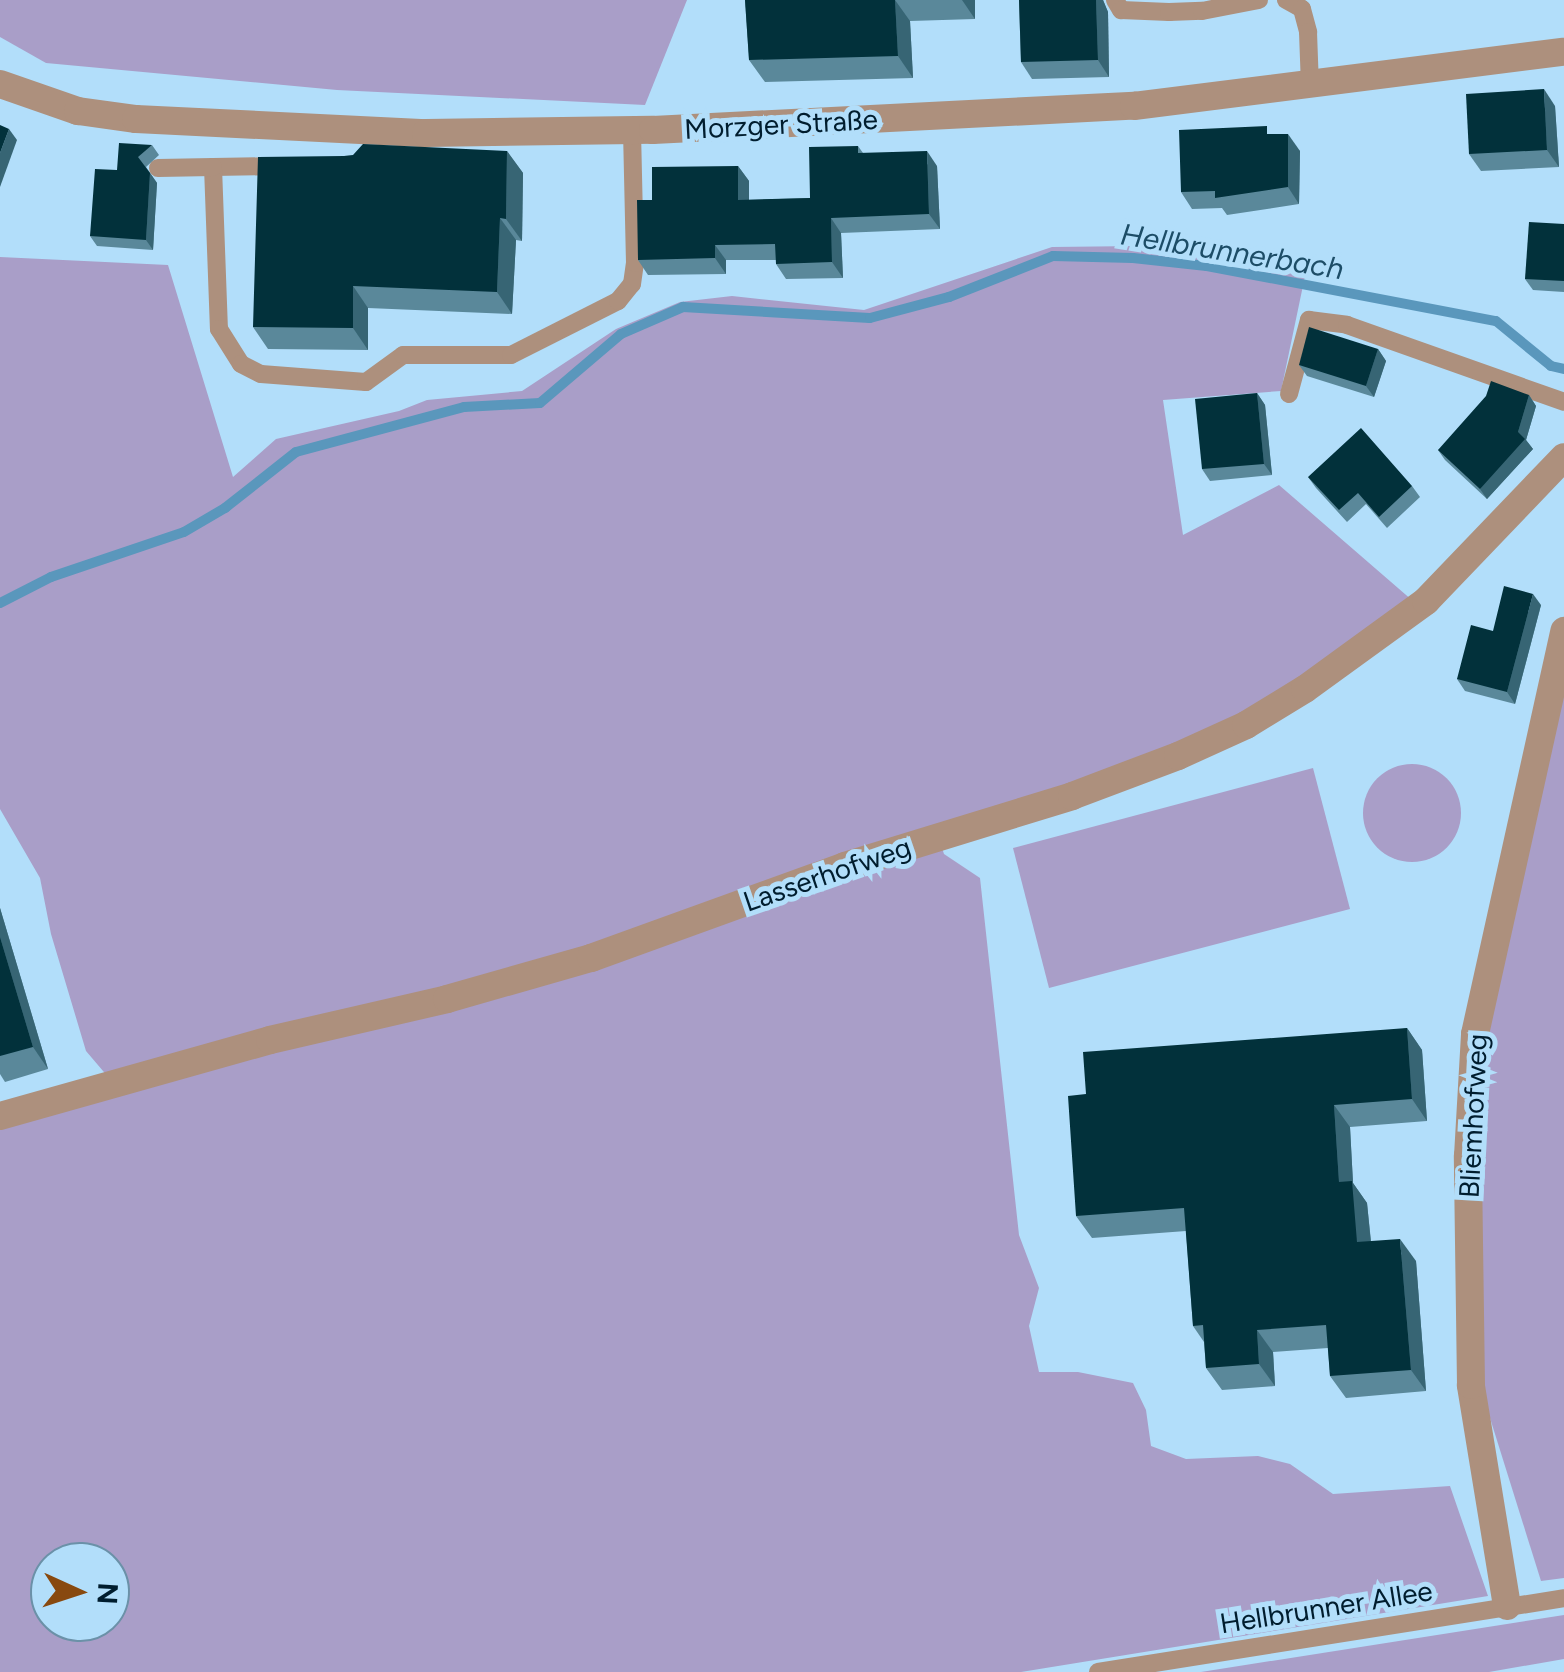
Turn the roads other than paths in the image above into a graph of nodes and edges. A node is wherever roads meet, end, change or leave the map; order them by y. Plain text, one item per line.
1 (1115, 0) edge
2 (1259, 0) edge
3 (1286, 0) edge
4 (1564, 52) edge
5 (0, 84) edge
6 (1310, 87) junction
7 (632, 130) junction
8 (213, 166) junction
9 (304, 166) edge
10 (158, 168) dead end
11 (1290, 394) dead end
12 (1564, 402) edge
13 (1564, 457) edge
14 (1564, 632) edge
15 (0, 1116) edge
16 (1564, 1598) edge
17 (1507, 1606) junction
18 (1098, 1672) edge

1 - 2 lane
3 - 6 lane
4 - 6 street, Morzger Straße
5 - 7 street, Morzger Straße
6 - 7 street, Morzger Straße
7 - 8 lane
8 - 9 lane
8 - 10 lane
11 - 12 lane
13 - 15 street, Lasserhofweg
14 - 17 street, Bliemhofweg
16 - 17 lane, Hellbrunner Allee
17 - 18 lane, Hellbrunner Allee

